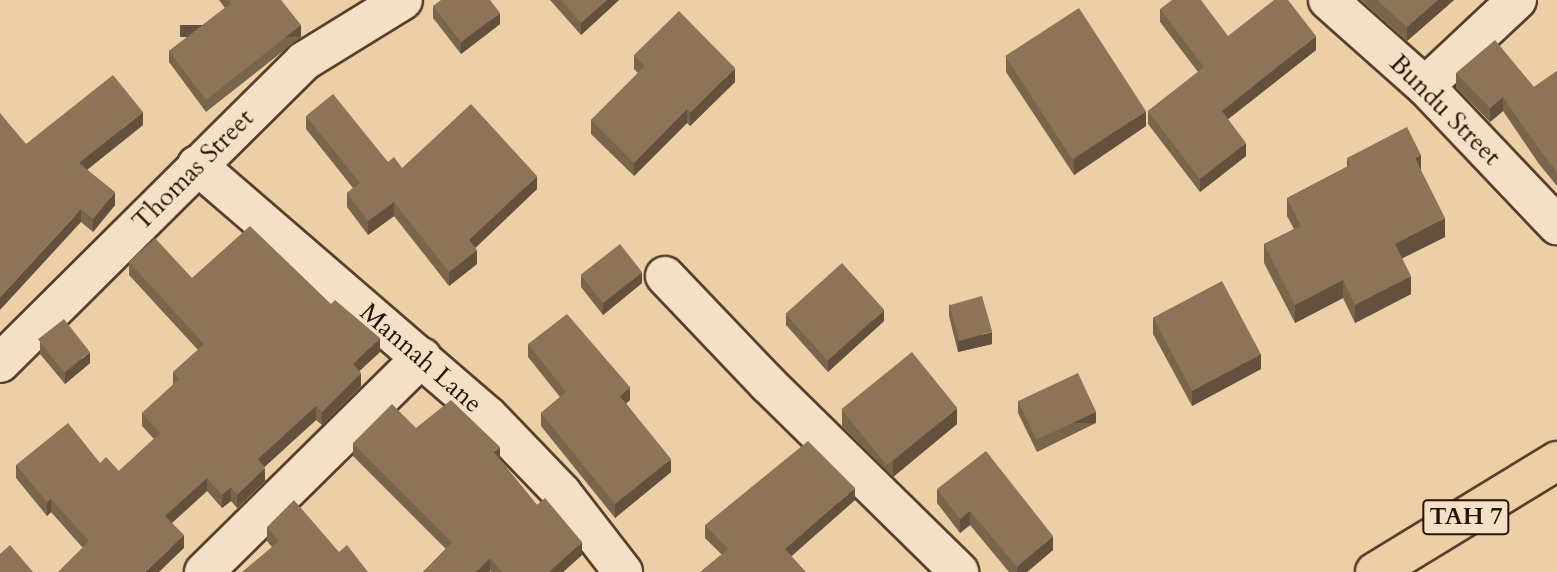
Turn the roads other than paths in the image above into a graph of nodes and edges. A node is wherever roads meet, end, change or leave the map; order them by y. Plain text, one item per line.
1 (403, 0) edge
2 (1328, 0) edge
3 (1517, 0) edge
4 (1425, 86) junction
5 (197, 165) junction
6 (1557, 225) edge
7 (665, 276) dead end
8 (422, 357) junction
9 (0, 363) edge
10 (1557, 461) edge
11 (204, 572) edge
12 (623, 572) edge
13 (959, 572) edge
14 (1375, 572) edge

1 - 5 street, Thomas Street
2 - 4 street, Bundu Street
3 - 4 street
4 - 6 street, Bundu Street
5 - 8 street, Mannah Lane
5 - 9 street, Thomas Street
7 - 13 street
8 - 11 street
8 - 12 street, Mannah Lane
10 - 14 highway, TAH 7

